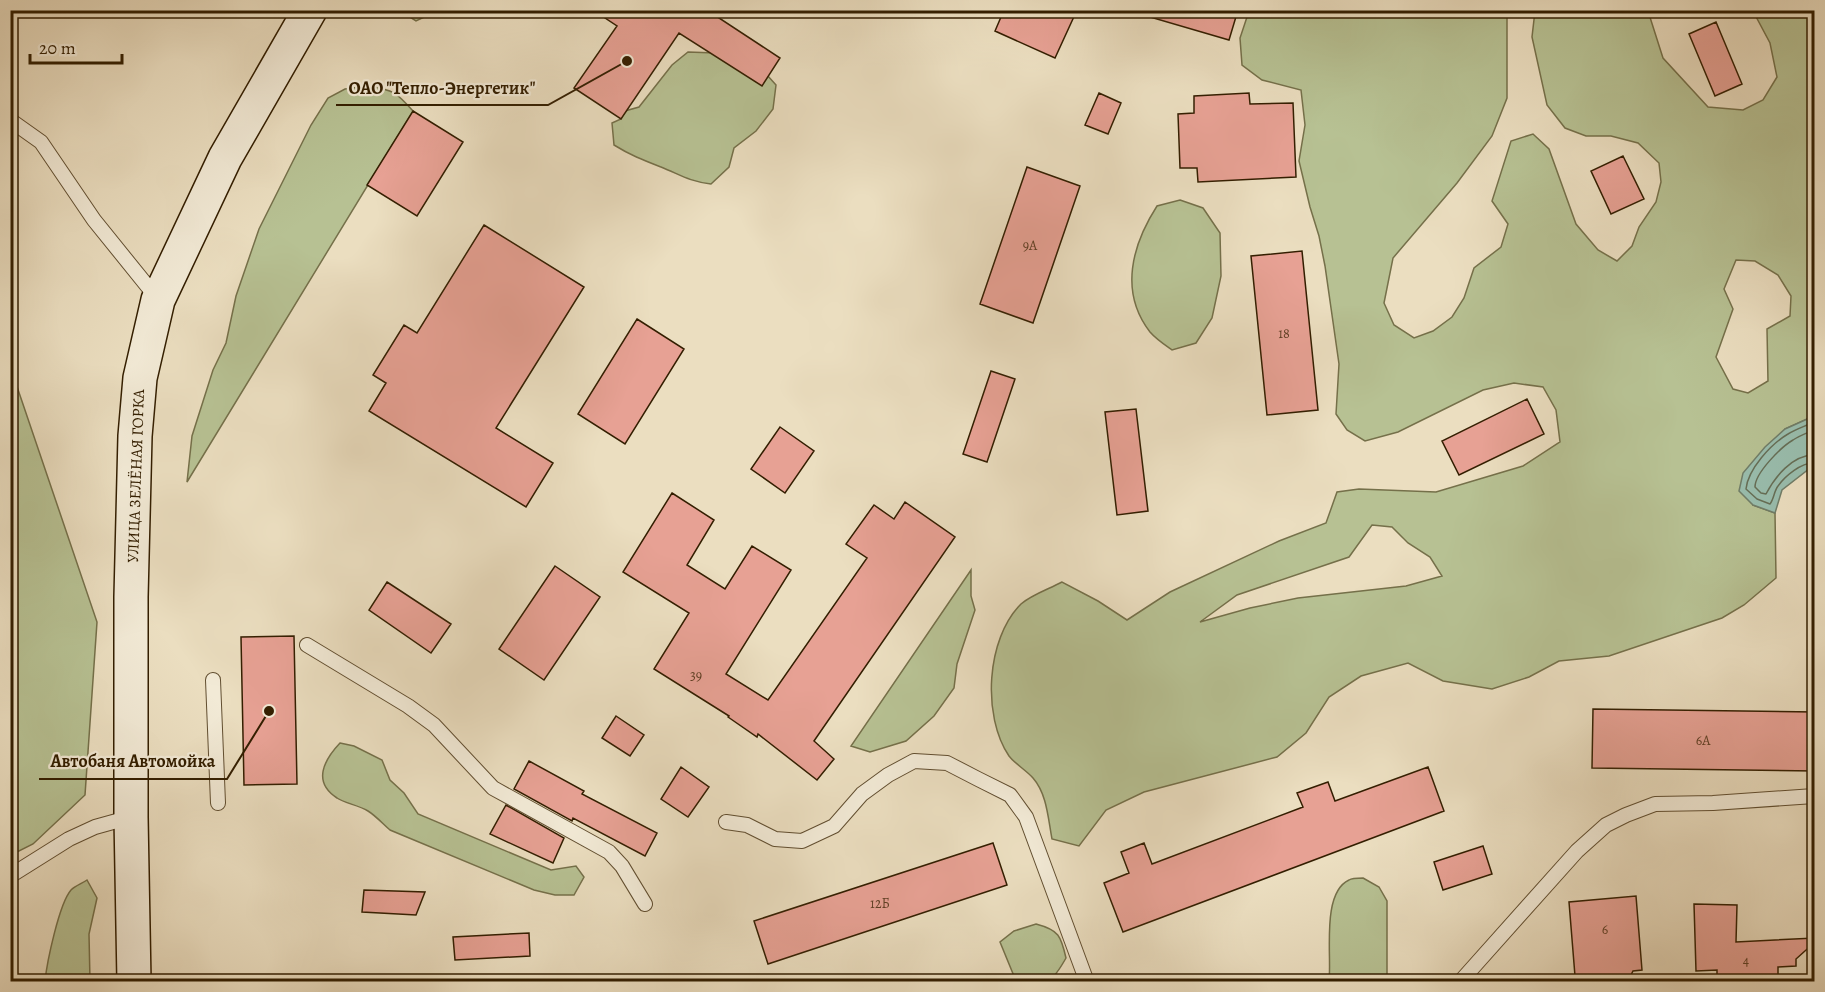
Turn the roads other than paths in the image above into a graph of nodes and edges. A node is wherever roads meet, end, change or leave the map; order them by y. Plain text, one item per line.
1 (304, 12) edge
2 (10, 120) edge
3 (158, 300) junction
4 (307, 645) dead end
5 (213, 680) dead end
6 (1815, 796) edge
7 (218, 803) dead end
8 (131, 817) junction
9 (726, 822) dead end
10 (10, 876) edge
11 (645, 904) dead end
12 (134, 981) edge
13 (1087, 981) edge
14 (1460, 981) edge

1 - 3 street, УЛИЦА ЗЕЛЁНАЯ ГОРКА
2 - 3 lane
3 - 8 street, УЛИЦА ЗЕЛЁНАЯ ГОРКА
4 - 11 lane
5 - 7 lane
6 - 14 lane
8 - 10 lane
8 - 12 street, УЛИЦА ЗЕЛЁНАЯ ГОРКА
9 - 13 lane

